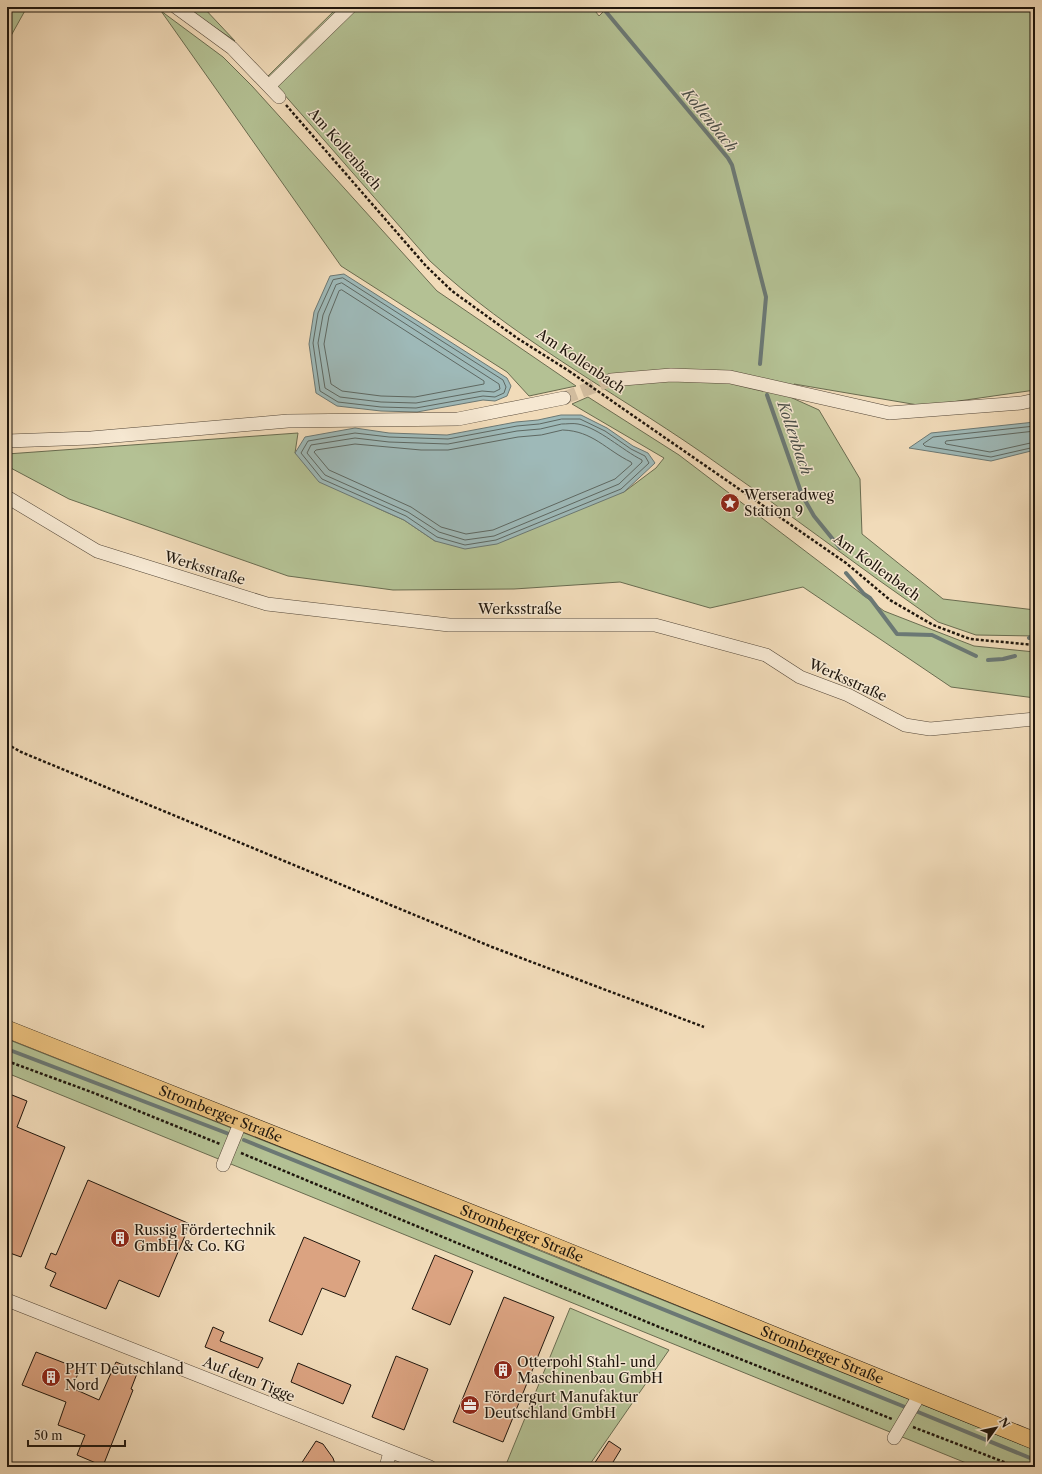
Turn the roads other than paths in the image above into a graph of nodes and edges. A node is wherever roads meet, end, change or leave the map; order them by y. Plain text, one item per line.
1 (176, 7) edge
2 (350, 7) edge
3 (269, 86) junction
4 (279, 97) road end
5 (611, 380) tunnel mouth
6 (564, 398) tunnel mouth
7 (1035, 400) edge
8 (7, 441) edge
9 (7, 497) edge
10 (1035, 719) edge
11 (7, 1029) edge
12 (241, 1121) junction
13 (223, 1165) dead end
14 (7, 1300) edge
15 (920, 1394) junction
16 (894, 1438) dead end
17 (1035, 1441) edge
18 (390, 1452) junction
19 (386, 1467) edge
20 (430, 1467) edge

1 - 3 street
2 - 3 street
3 - 4 street
5 - 7 street
6 - 8 street
9 - 10 street, Werksstraße
11 - 12 main road, Stromberger Straße
12 - 13 street
12 - 15 main road, Stromberger Straße
14 - 18 street, Auf dem Tigge
15 - 16 street
15 - 17 main road, Stromberger Straße
18 - 19 street
18 - 20 street, Auf dem Tigge

